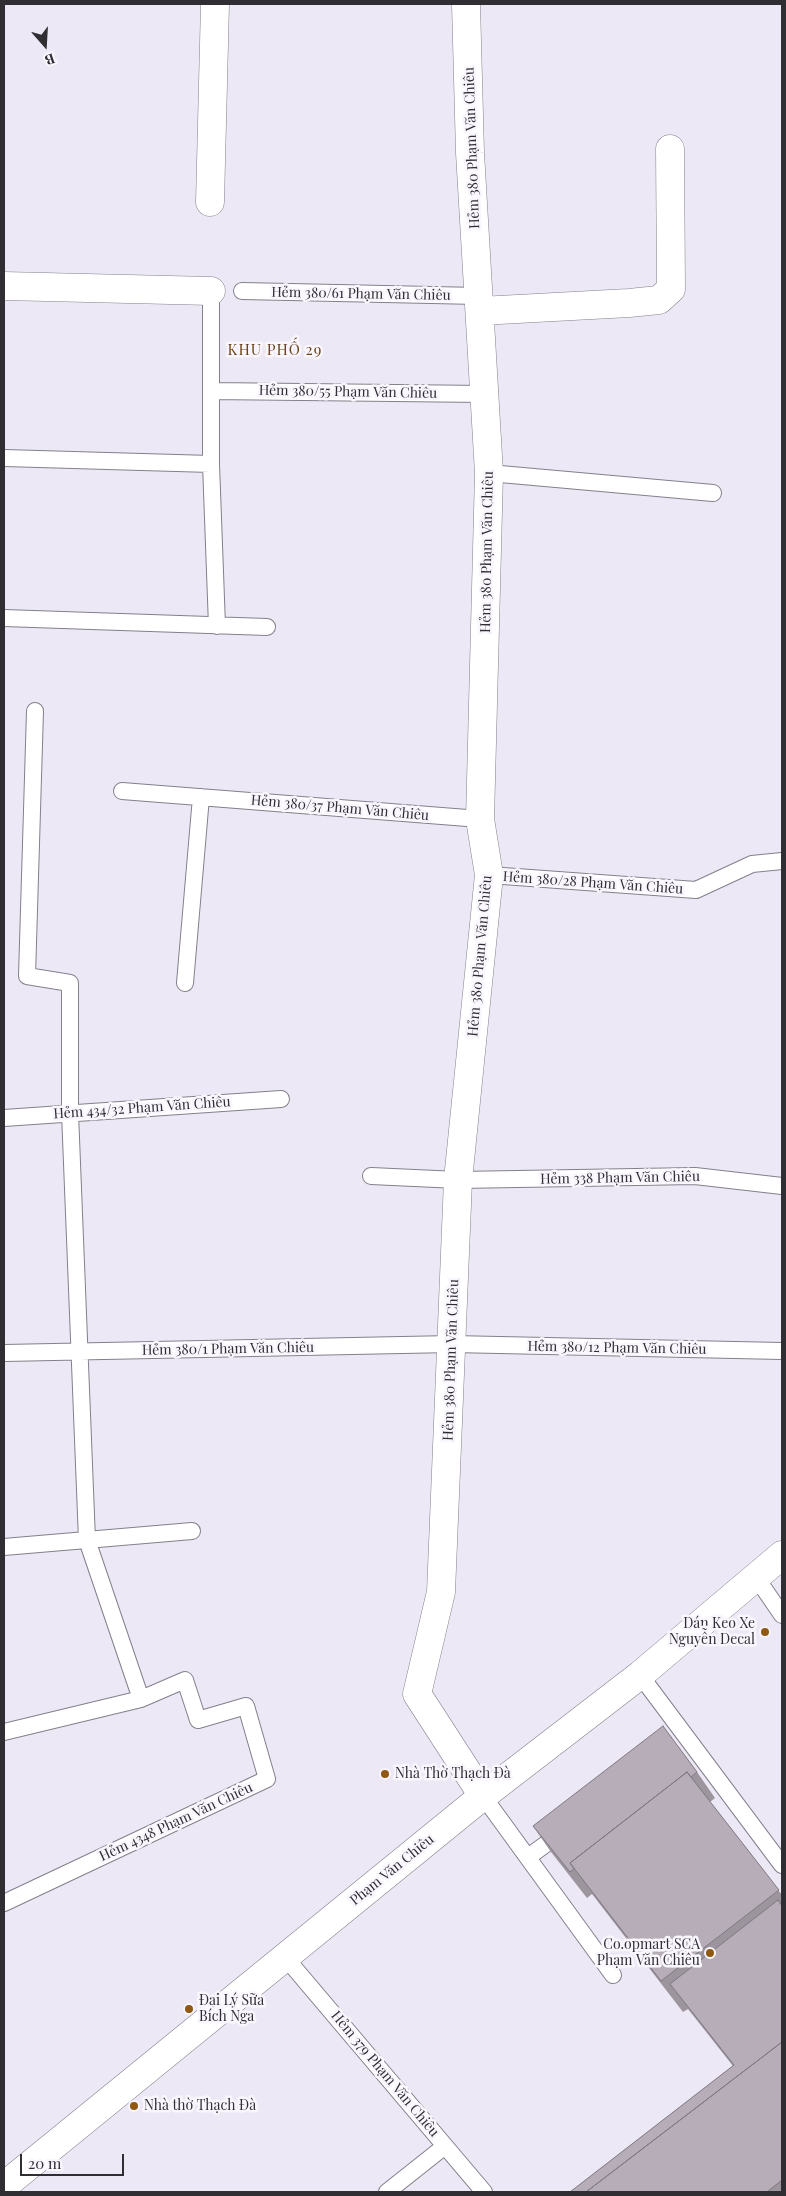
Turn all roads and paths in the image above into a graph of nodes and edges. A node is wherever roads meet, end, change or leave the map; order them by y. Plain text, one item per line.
1 (215, 4) edge
2 (466, 4) edge
3 (670, 149) dead end
4 (210, 202) dead end
5 (4, 286) edge
6 (211, 291) joint
7 (242, 291) dead end
8 (480, 304) junction
9 (211, 391) junction
10 (485, 394) junction
11 (4, 458) edge
12 (211, 464) junction
13 (489, 473) junction
14 (713, 493) dead end
15 (4, 618) edge
16 (217, 626) junction
17 (267, 627) dead end
18 (35, 711) dead end
19 (122, 791) dead end
20 (200, 797) junction
21 (480, 819) junction
22 (782, 861) edge
23 (489, 875) junction
24 (185, 984) dead end
25 (281, 1099) dead end
26 (70, 1113) junction
27 (4, 1118) edge
28 (371, 1176) dead end
29 (458, 1180) junction
30 (782, 1186) edge
31 (452, 1344) junction
32 (782, 1351) edge
33 (4, 1353) edge
34 (79, 1353) junction
35 (192, 1531) dead end
36 (87, 1540) junction
37 (4, 1547) edge
38 (782, 1555) edge
39 (756, 1576) junction
40 (782, 1615) edge
41 (640, 1675) junction
42 (141, 1699) junction
43 (4, 1732) edge
44 (688, 1739) junction
45 (672, 1751) edge
46 (482, 1796) junction
47 (576, 1822) edge
48 (528, 1857) junction
49 (782, 1865) edge
50 (4, 1903) edge
51 (285, 1957) junction
52 (614, 1975) dead end
53 (445, 2146) junction
54 (9, 2187) edge
55 (387, 2192) edge
56 (484, 2192) edge

1 - 4 street
2 - 8 street, Hẻm 380 Phạm Văn Chiêu
3 - 8 street
5 - 6 street
6 - 9 lane
7 - 8 lane, Hẻm 380/61 Phạm Văn Chiêu
8 - 10 street, Hẻm 380 Phạm Văn Chiêu
9 - 10 lane, Hẻm 380/55 Phạm Văn Chiêu
9 - 12 lane
10 - 13 street, Hẻm 380 Phạm Văn Chiêu
11 - 12 lane
12 - 16 lane
13 - 14 lane
13 - 21 street, Hẻm 380 Phạm Văn Chiêu
15 - 16 lane
16 - 17 lane
18 - 26 lane
19 - 20 lane, Hẻm 380/37 Phạm Văn Chiêu
20 - 21 lane, Hẻm 380/37 Phạm Văn Chiêu
20 - 24 lane
21 - 23 street, Hẻm 380 Phạm Văn Chiêu
22 - 23 lane, Hẻm 380/28 Phạm Văn Chiêu
23 - 29 street, Hẻm 380 Phạm Văn Chiêu
25 - 26 lane, Hẻm 434/32 Phạm Văn Chiêu
26 - 27 lane, Hẻm 434/32 Phạm Văn Chiêu
26 - 34 lane
28 - 29 lane, Hẻm 338 Phạm Văn Chiêu
29 - 30 lane, Hẻm 338 Phạm Văn Chiêu
29 - 31 street, Hẻm 380 Phạm Văn Chiêu
31 - 32 lane, Hẻm 380/12 Phạm Văn Chiêu
31 - 34 lane, Hẻm 380/1 Phạm Văn Chiêu
31 - 46 street, Hẻm 380 Phạm Văn Chiêu
33 - 34 lane, Hẻm 380/1 Phạm Văn Chiêu
34 - 36 lane
35 - 36 lane
36 - 37 lane
36 - 42 lane
38 - 39 street, Phạm Văn Chiêu
39 - 40 lane
39 - 41 street, Phạm Văn Chiêu
41 - 44 lane
41 - 46 street, Phạm Văn Chiêu
42 - 43 lane
42 - 50 lane, Hẻm 4348 Phạm Văn Chiêu
44 - 45 lane
44 - 49 lane
46 - 48 lane
46 - 51 street, Phạm Văn Chiêu
47 - 48 lane
48 - 52 lane
51 - 53 lane, Hẻm 379 Phạm Văn Chiêu
51 - 54 street, Phạm Văn Chiêu
53 - 55 lane
53 - 56 lane, Hẻm 379 Phạm Văn Chiêu

